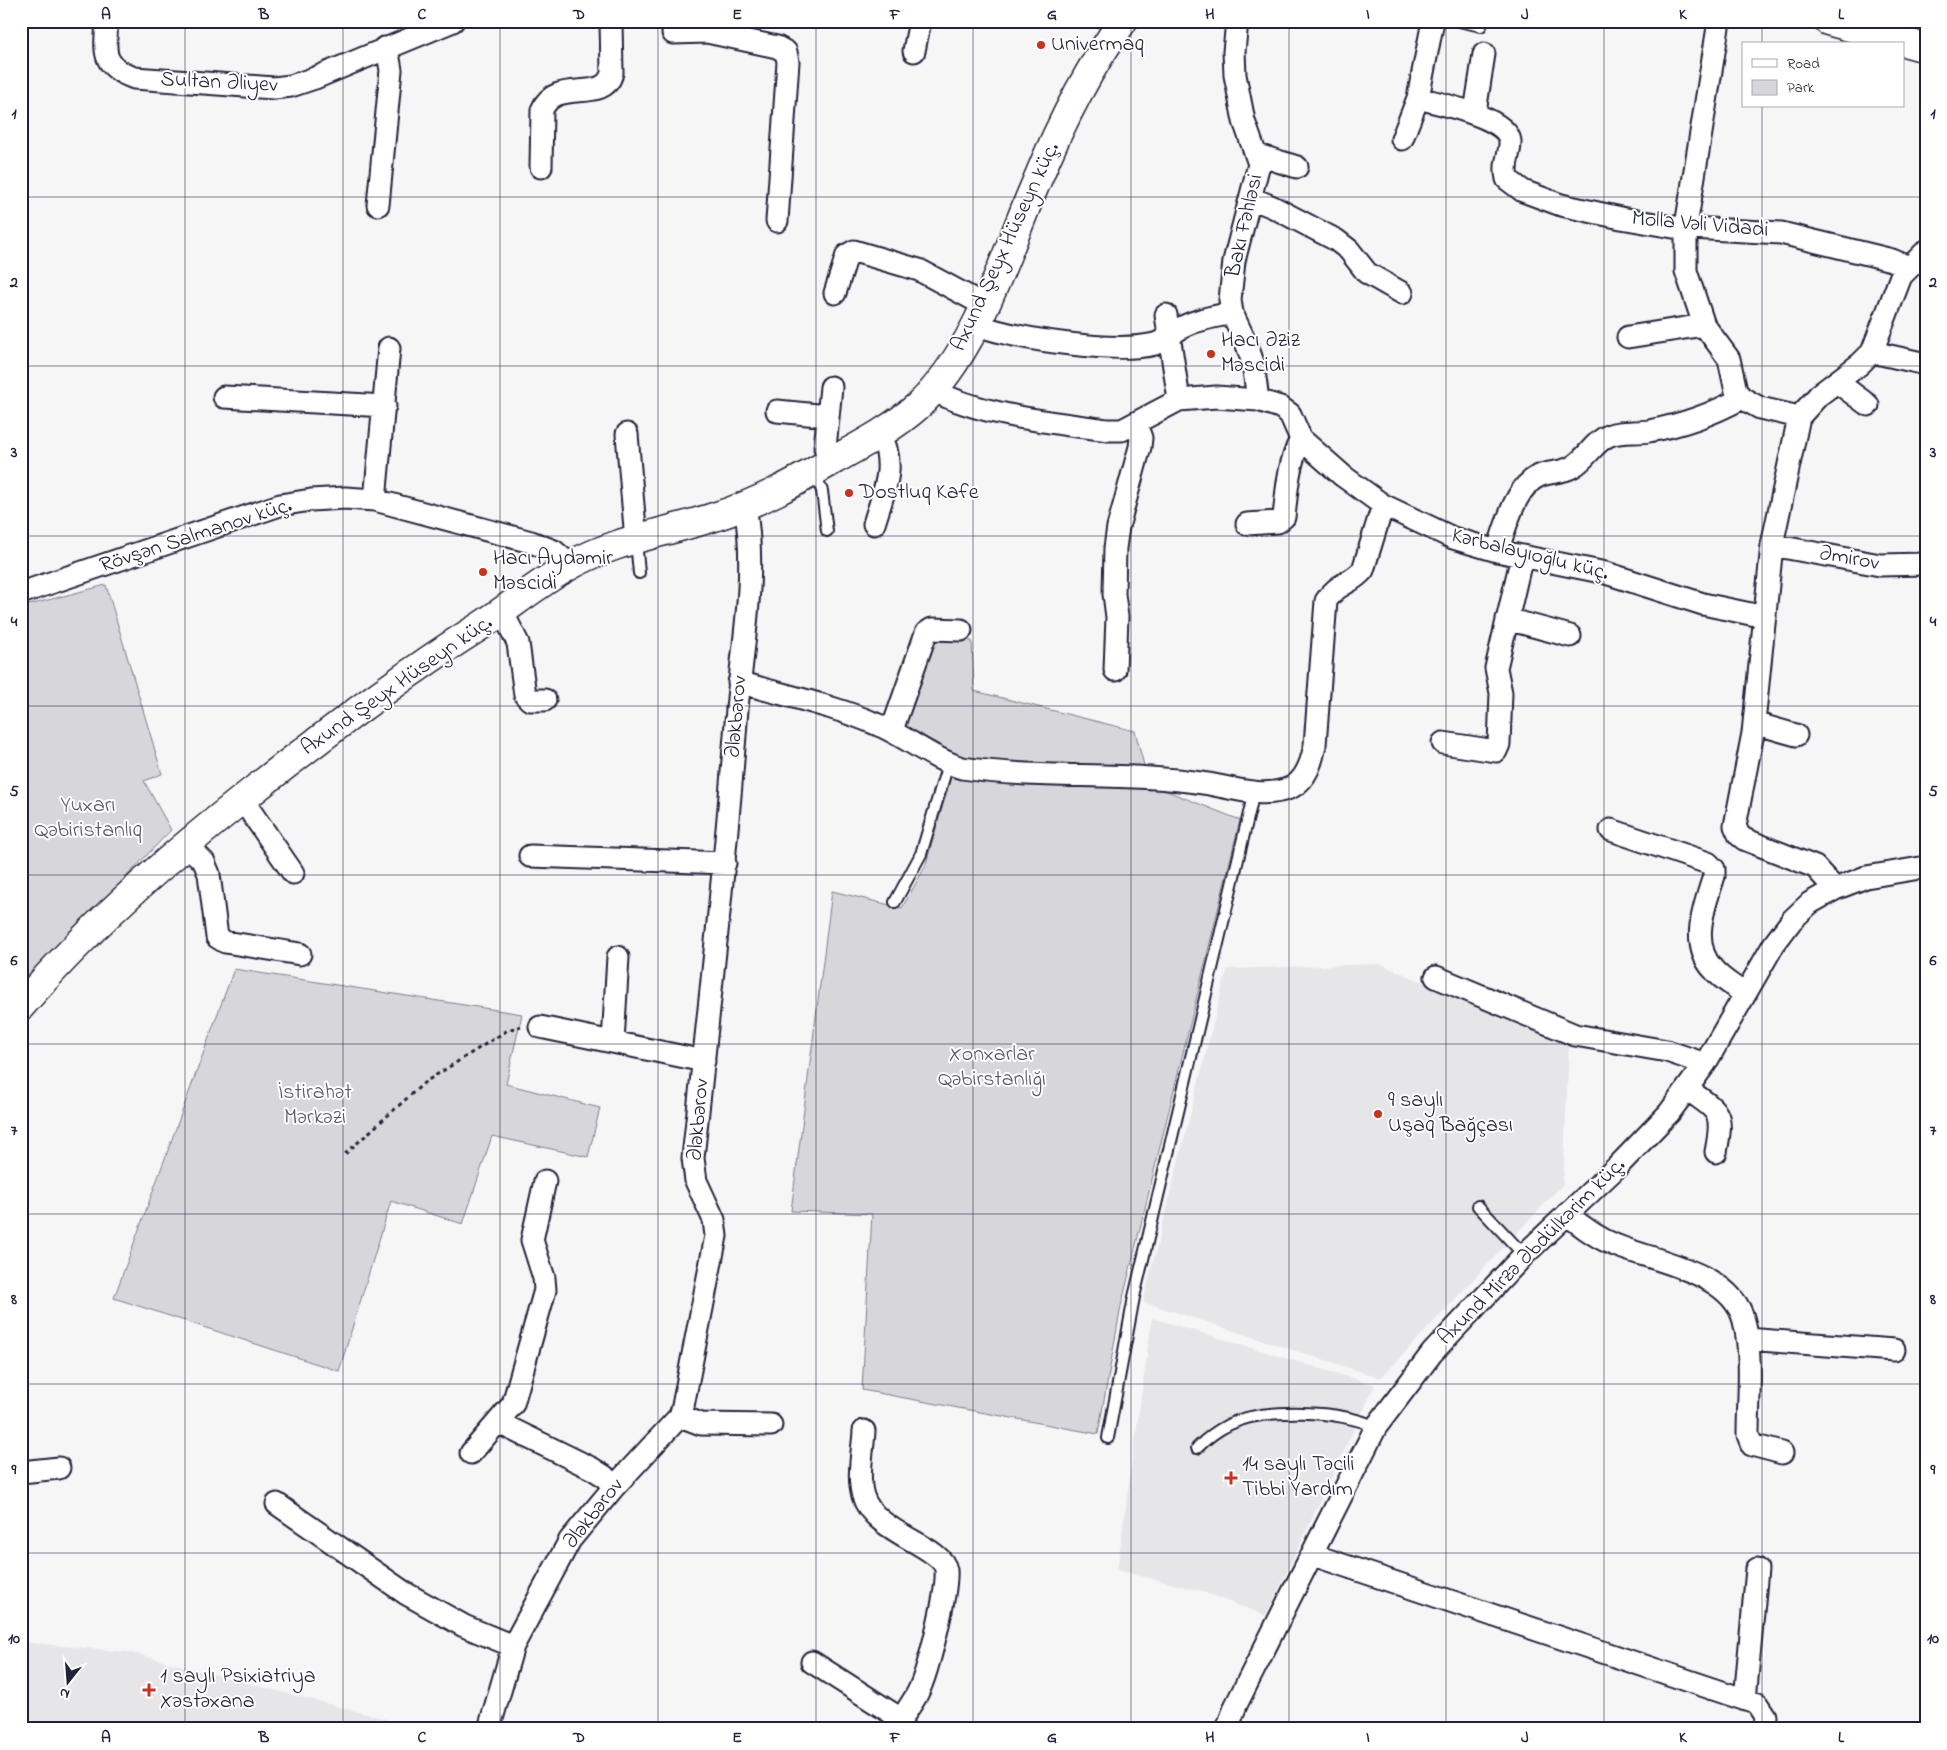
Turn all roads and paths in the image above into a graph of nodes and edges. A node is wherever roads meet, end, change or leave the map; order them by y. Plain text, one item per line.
1 (107, 21) edge
2 (454, 21) edge
3 (611, 21) edge
4 (920, 21) edge
5 (1237, 21) edge
6 (1433, 21) edge
7 (1459, 21) edge
8 (1719, 21) edge
9 (1828, 21) edge
10 (1114, 24) edge
11 (1481, 26) dead end
12 (706, 27) edge
13 (673, 32) dead end
14 (384, 48) junction
15 (1926, 48) edge
16 (914, 52) dead end
17 (1484, 54) dead end
18 (1418, 98) junction
19 (1475, 112) junction
20 (1402, 139) dead end
21 (1258, 155) junction
22 (541, 167) dead end
23 (1298, 167) dead end
24 (1251, 198) junction
25 (378, 205) dead end
26 (777, 222) dead end
27 (1686, 226) junction
28 (1926, 250) edge
29 (1909, 267) junction
30 (1402, 292) dead end
31 (835, 293) dead end
32 (1232, 313) junction
33 (979, 315) junction
34 (1166, 315) dead end
35 (1704, 325) junction
36 (1170, 336) junction
37 (1628, 338) dead end
38 (390, 348) dead end
39 (1872, 352) junction
40 (1926, 364) edge
41 (1837, 382) junction
42 (831, 387) dead end
43 (933, 390) junction
44 (224, 397) dead end
45 (1742, 398) junction
46 (1179, 400) junction
47 (1258, 400) junction
48 (1868, 405) dead end
49 (385, 406) junction
50 (777, 412) dead end
51 (828, 416) junction
52 (1799, 417) junction
53 (1136, 424) junction
54 (880, 433) junction
55 (627, 434) dead end
56 (1301, 439) junction
57 (823, 467) junction
58 (375, 500) junction
59 (1383, 505) junction
60 (745, 506) junction
61 (874, 524) dead end
62 (1247, 524) dead end
63 (827, 531) dead end
64 (636, 540) junction
65 (1772, 545) junction
66 (1497, 551) junction
67 (1522, 556) junction
68 (1926, 564) edge
69 (570, 565) junction
70 (639, 572) dead end
71 (21, 593) edge
72 (502, 611) junction
73 (1765, 617) junction
74 (1507, 619) junction
75 (961, 630) dead end
76 (1570, 636) dead end
77 (1115, 670) dead end
78 (739, 682) junction
79 (545, 700) dead end
80 (1754, 723) junction
81 (892, 730) junction
82 (1796, 736) dead end
83 (1442, 743) dead end
84 (948, 764) junction
85 (1254, 792) junction
86 (242, 799) junction
87 (1611, 830) dead end
88 (186, 844) junction
89 (530, 856) dead end
90 (725, 864) junction
91 (1926, 867) edge
92 (293, 873) dead end
93 (1835, 889) junction
94 (896, 902) dead end
95 (300, 954) dead end
96 (618, 957) dead end
97 (1436, 977) dead end
98 (1744, 994) junction
99 (21, 1006) edge
100 (540, 1027) joint
101 (613, 1042) junction
102 (704, 1061) junction
103 (1705, 1064) junction
104 (1687, 1089) junction
105 (1716, 1152) dead end
106 (345, 1154) dead end
107 (545, 1182) dead end
108 (1478, 1206) dead end
109 (1567, 1214) junction
110 (1524, 1255) junction
111 (1747, 1339) junction
112 (1894, 1350) dead end
113 (680, 1416) junction
114 (500, 1423) junction
115 (771, 1425) dead end
116 (1376, 1427) junction
117 (864, 1431) dead end
118 (1108, 1438) dead end
119 (1197, 1448) dead end
120 (471, 1452) dead end
121 (1782, 1453) dead end
122 (59, 1468) dead end
123 (21, 1472) edge
124 (614, 1487) junction
125 (278, 1504) dead end
126 (1313, 1555) junction
127 (1757, 1569) dead end
128 (513, 1646) junction
129 (812, 1662) dead end
130 (1745, 1700) junction
131 (899, 1724) edge
132 (489, 1729) edge
133 (1227, 1729) edge
134 (1764, 1729) edge

1 - 14 street, Sultan Əliyev
2 - 14 street, Sultan Əliyev
3 - 22 street
4 - 16 street
5 - 21 street, Bakı Fəhləsi
6 - 18 street
7 - 11 lane
8 - 27 street
9 - 15 main road
10 - 33 main road, Axund Şeyx Hüseyn küç.
12 - 13 street
12 - 26 street
14 - 25 street
17 - 19 street
18 - 19 street, Molla Vəli Vidadi
18 - 20 street
19 - 27 street, Molla Vəli Vidadi
21 - 23 street
21 - 24 street, Bakı Fəhləsi
24 - 30 street
24 - 32 street, Bakı Fəhləsi
27 - 29 street, Molla Vəli Vidadi
27 - 35 street
28 - 29 street
29 - 39 street
31 - 33 street
32 - 36 street
32 - 47 street, Bakı Fəhləsi
33 - 36 street
33 - 43 main road, Axund Şeyx Hüseyn küç.
34 - 36 street
35 - 37 street
35 - 45 street
36 - 46 street
38 - 49 street
39 - 40 street
39 - 41 street
41 - 48 street
41 - 52 street
42 - 51 street
43 - 53 street, Kərbalayıoğlu küç.
43 - 54 main road, Axund Şeyx Hüseyn küç.
44 - 49 street
45 - 52 street
45 - 66 street
46 - 47 street, Kərbalayıoğlu küç.
46 - 53 street, Kərbalayıoğlu küç.
47 - 56 street, Kərbalayıoğlu küç.
49 - 58 street
50 - 51 street
51 - 57 street
52 - 65 street
53 - 77 street
54 - 57 main road, Axund Şeyx Hüseyn küç.
54 - 61 street
55 - 64 street
56 - 59 street, Kərbalayıoğlu küç.
56 - 62 street
57 - 60 main road, Axund Şeyx Hüseyn küç.
57 - 63 lane
58 - 69 street, Rövşən Salmanov küç.
58 - 71 street, Rövşən Salmanov küç.
59 - 66 street, Kərbalayıoğlu küç.
59 - 85 street
60 - 64 main road, Axund Şeyx Hüseyn küç.
60 - 78 street, Ələkbərov
64 - 69 main road, Axund Şeyx Hüseyn küç.
64 - 70 lane
65 - 68 street, Əmirov
65 - 73 street
66 - 67 street, Kərbalayıoğlu küç.
67 - 73 street, Kərbalayıoğlu küç.
67 - 74 street
69 - 72 main road, Axund Şeyx Hüseyn küç.
72 - 79 street
72 - 86 main road, Axund Şeyx Hüseyn küç.
73 - 80 street
74 - 76 street
74 - 83 street
75 - 81 street
78 - 81 street
78 - 90 street, Ələkbərov
80 - 82 street
80 - 93 street
81 - 84 street
84 - 85 street
84 - 94 lane
85 - 118 lane
86 - 88 main road, Axund Şeyx Hüseyn küç.
86 - 92 street
87 - 98 street
88 - 95 street
88 - 99 main road, Axund Şeyx Hüseyn küç.
89 - 90 street
90 - 102 street, Ələkbərov
91 - 93 street, Axund Mirzə Əbdülkərim küç.
93 - 98 street, Axund Mirzə Əbdülkərim küç.
96 - 101 street
97 - 103 street
98 - 103 street, Axund Mirzə Əbdülkərim küç.
100 - 101 street
100 - 106 path
101 - 102 street
102 - 113 street, Ələkbərov
103 - 104 street, Axund Mirzə Əbdülkərim küç.
104 - 105 street
104 - 109 street, Axund Mirzə Əbdülkərim küç.
107 - 114 street
108 - 110 lane
109 - 110 street, Axund Mirzə Əbdülkərim küç.
109 - 111 street
110 - 116 street, Axund Mirzə Əbdülkərim küç.
111 - 112 street
111 - 121 street
113 - 115 street
113 - 124 street, Ələkbərov
114 - 120 street
114 - 124 street
116 - 119 lane
116 - 126 street, Axund Mirzə Əbdülkərim küç.
117 - 131 street
122 - 123 street
124 - 128 street, Ələkbərov
125 - 128 street
126 - 130 street
126 - 133 street, Axund Mirzə Əbdülkərim küç.
127 - 130 street
128 - 132 street, Ələkbərov
129 - 131 street
130 - 134 street

